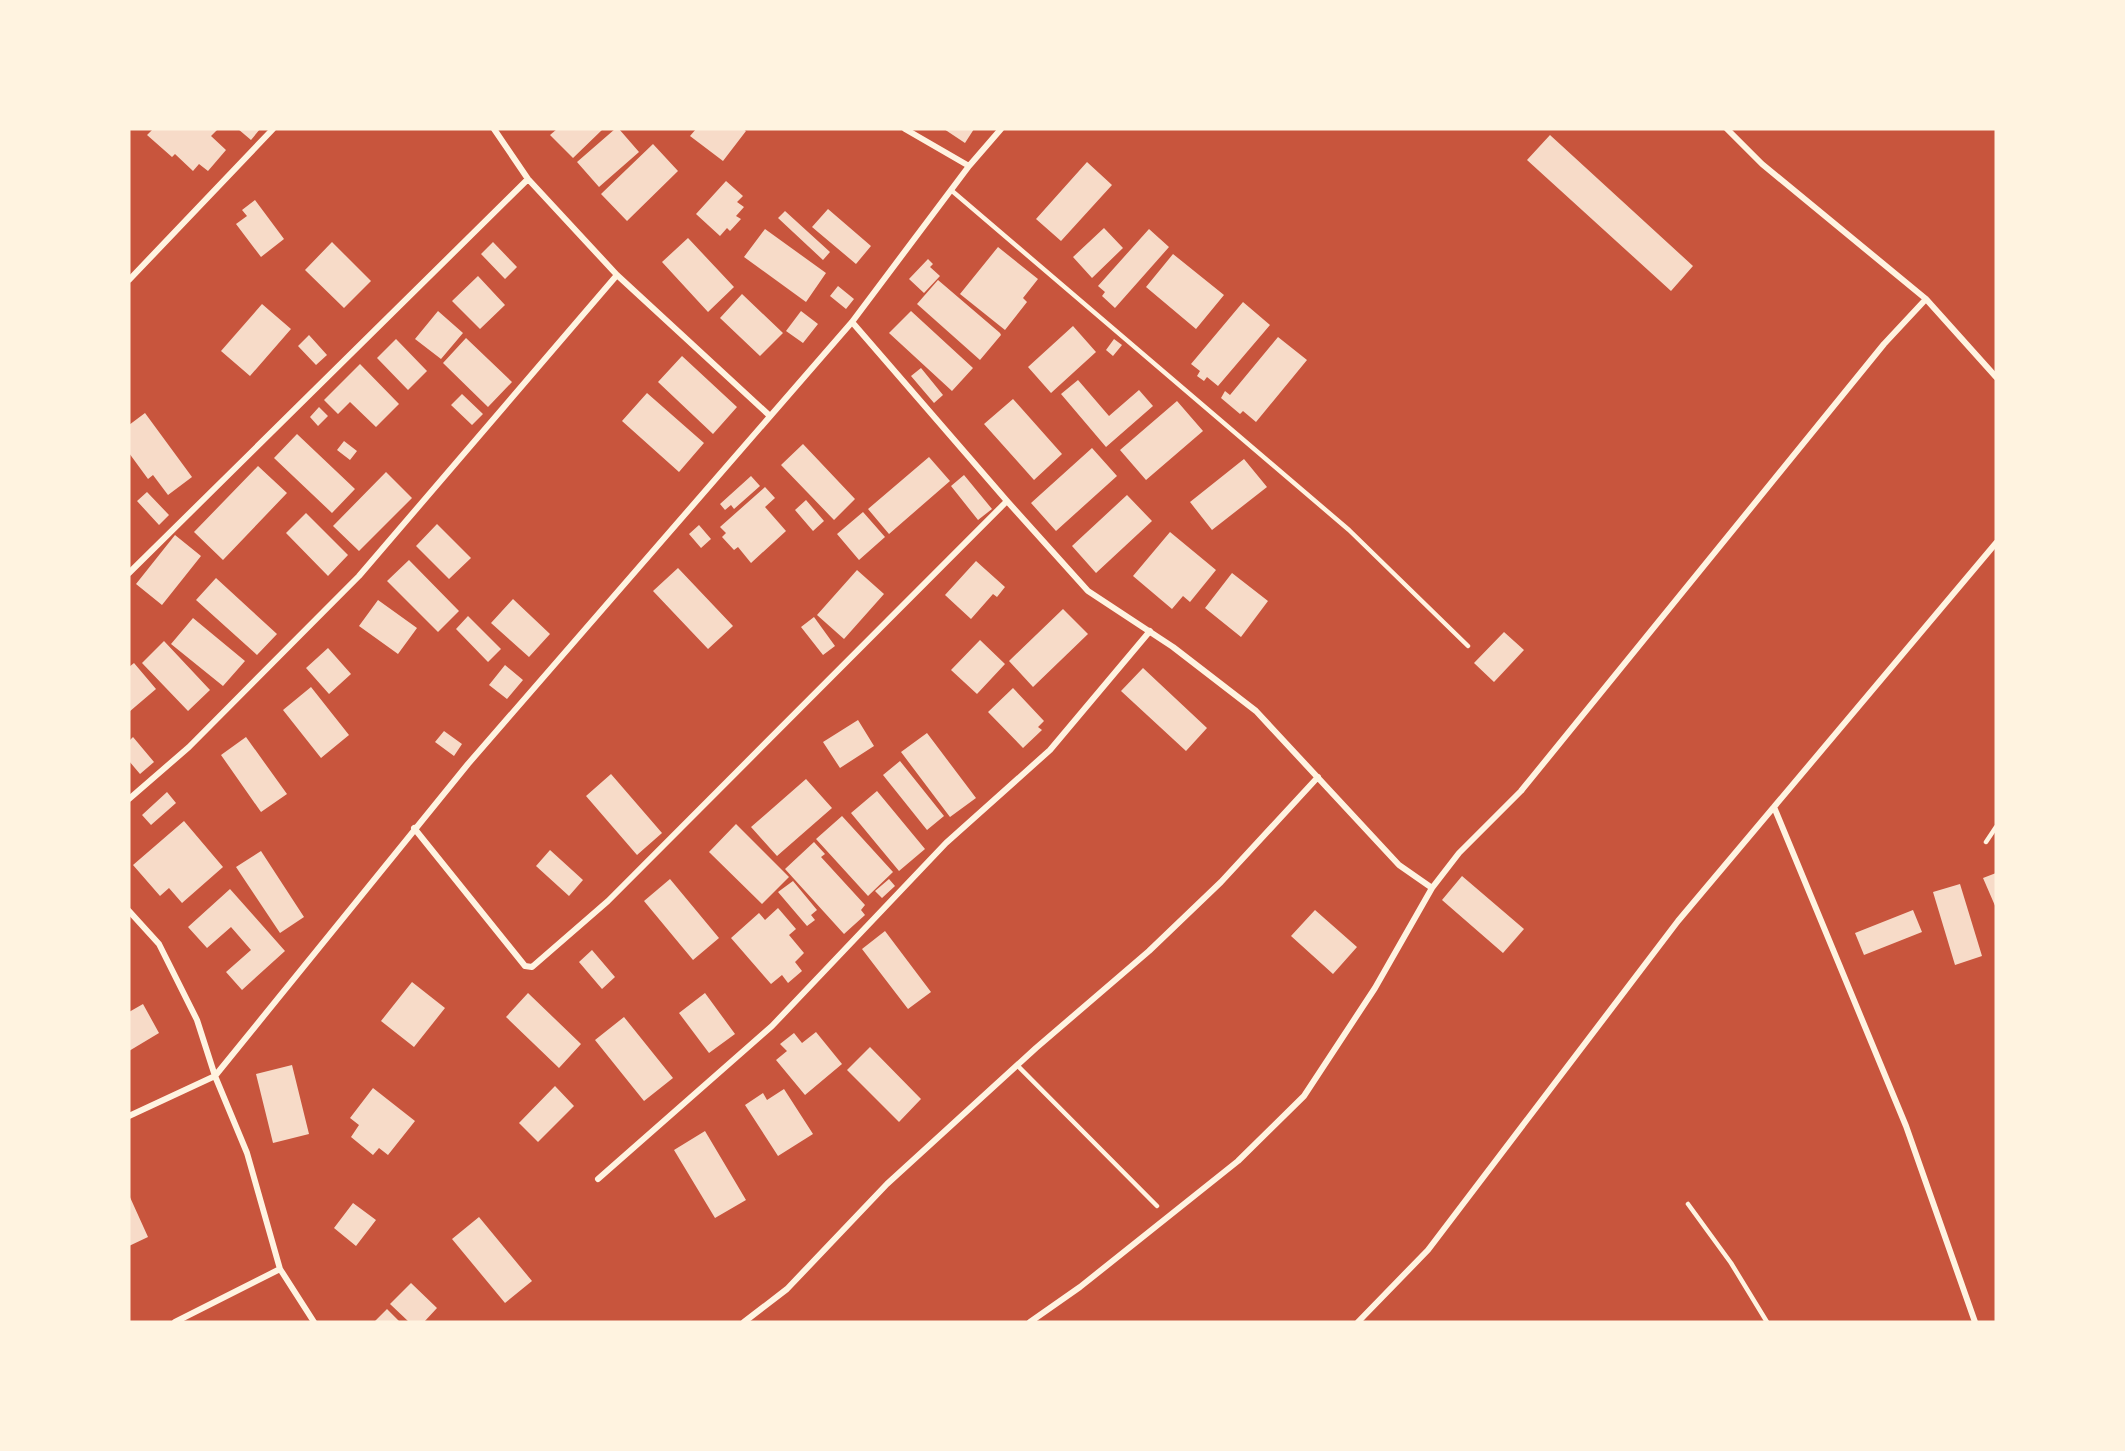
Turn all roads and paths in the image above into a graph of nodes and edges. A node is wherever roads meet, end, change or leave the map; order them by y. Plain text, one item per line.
1 (273, 129) edge
2 (494, 129) edge
3 (905, 129) edge
4 (1001, 129) edge
5 (1727, 129) edge
6 (969, 166) junction
7 (528, 179) junction
8 (951, 190) junction
9 (617, 275) junction
10 (129, 280) edge
11 (1926, 299) junction
12 (852, 322) junction
13 (1996, 377) edge
14 (770, 416) junction
15 (1007, 501) junction
16 (1996, 543) edge
17 (129, 573) edge
18 (1150, 631) junction
19 (1468, 646) dead end
20 (1318, 777) junction
21 (129, 800) edge
22 (1774, 807) junction
23 (1996, 827) edge
24 (414, 828) junction
25 (1986, 842) dead end
26 (1432, 888) junction
27 (129, 911) edge
28 (1017, 1065) junction
29 (215, 1076) junction
30 (129, 1116) edge
31 (598, 1179) dead end
32 (1689, 1204) dead end
33 (1157, 1206) dead end
34 (280, 1269) junction
35 (175, 1322) edge
36 (314, 1322) edge
37 (744, 1322) edge
38 (1030, 1322) edge
39 (1358, 1322) edge
40 (1767, 1322) edge
41 (1975, 1322) edge

1 - 10 street
2 - 7 street
3 - 6 street
4 - 6 street
5 - 11 street
6 - 8 street
7 - 9 street
7 - 17 street
8 - 12 street
8 - 19 lane
9 - 14 street
9 - 21 street
11 - 13 street
11 - 26 street
12 - 14 street
12 - 15 street
14 - 24 street
15 - 18 street
15 - 24 street
16 - 22 street
18 - 20 street
18 - 31 street
20 - 26 street
20 - 28 street
22 - 39 street
22 - 41 street
23 - 25 lane
24 - 29 street
26 - 38 street
27 - 29 street
28 - 33 lane
28 - 37 street
29 - 30 street
29 - 34 street
32 - 40 lane
34 - 35 street
34 - 36 street

